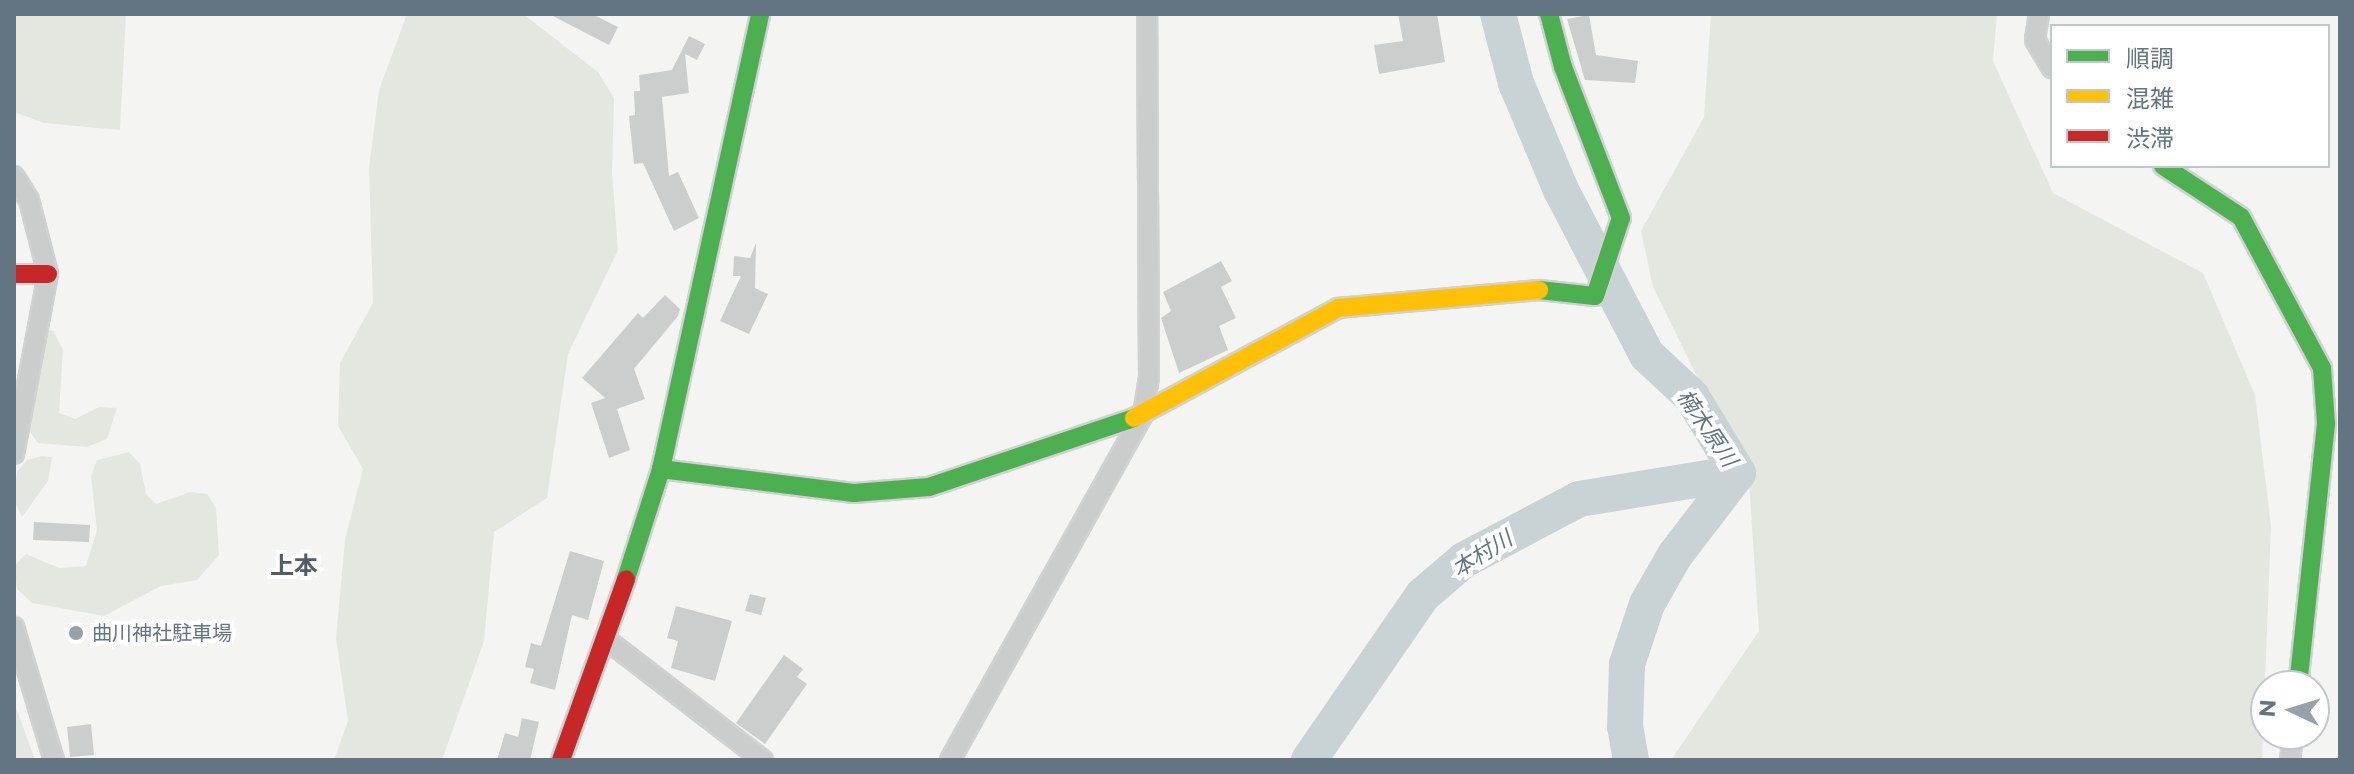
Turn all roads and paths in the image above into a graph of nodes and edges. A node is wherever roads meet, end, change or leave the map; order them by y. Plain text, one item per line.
1 (760, 14) edge
2 (1147, 14) edge
3 (1549, 14) edge
4 (2039, 14) edge
5 (2050, 65) edge
6 (2166, 168) edge
7 (14, 176) edge
8 (14, 274) edge
9 (48, 274) junction
10 (1143, 415) junction
11 (14, 454) edge
12 (661, 469) junction
13 (14, 627) edge
14 (607, 640) junction
15 (2300, 670) edge
16 (54, 760) edge
17 (561, 760) edge
18 (763, 760) edge
19 (950, 760) edge

1 - 12 street
2 - 10 street
3 - 10 street
4 - 5 street
6 - 15 street
7 - 9 street
8 - 9 street
9 - 11 street
10 - 12 street
10 - 19 street
12 - 14 street
13 - 16 street
14 - 17 street
14 - 18 street

